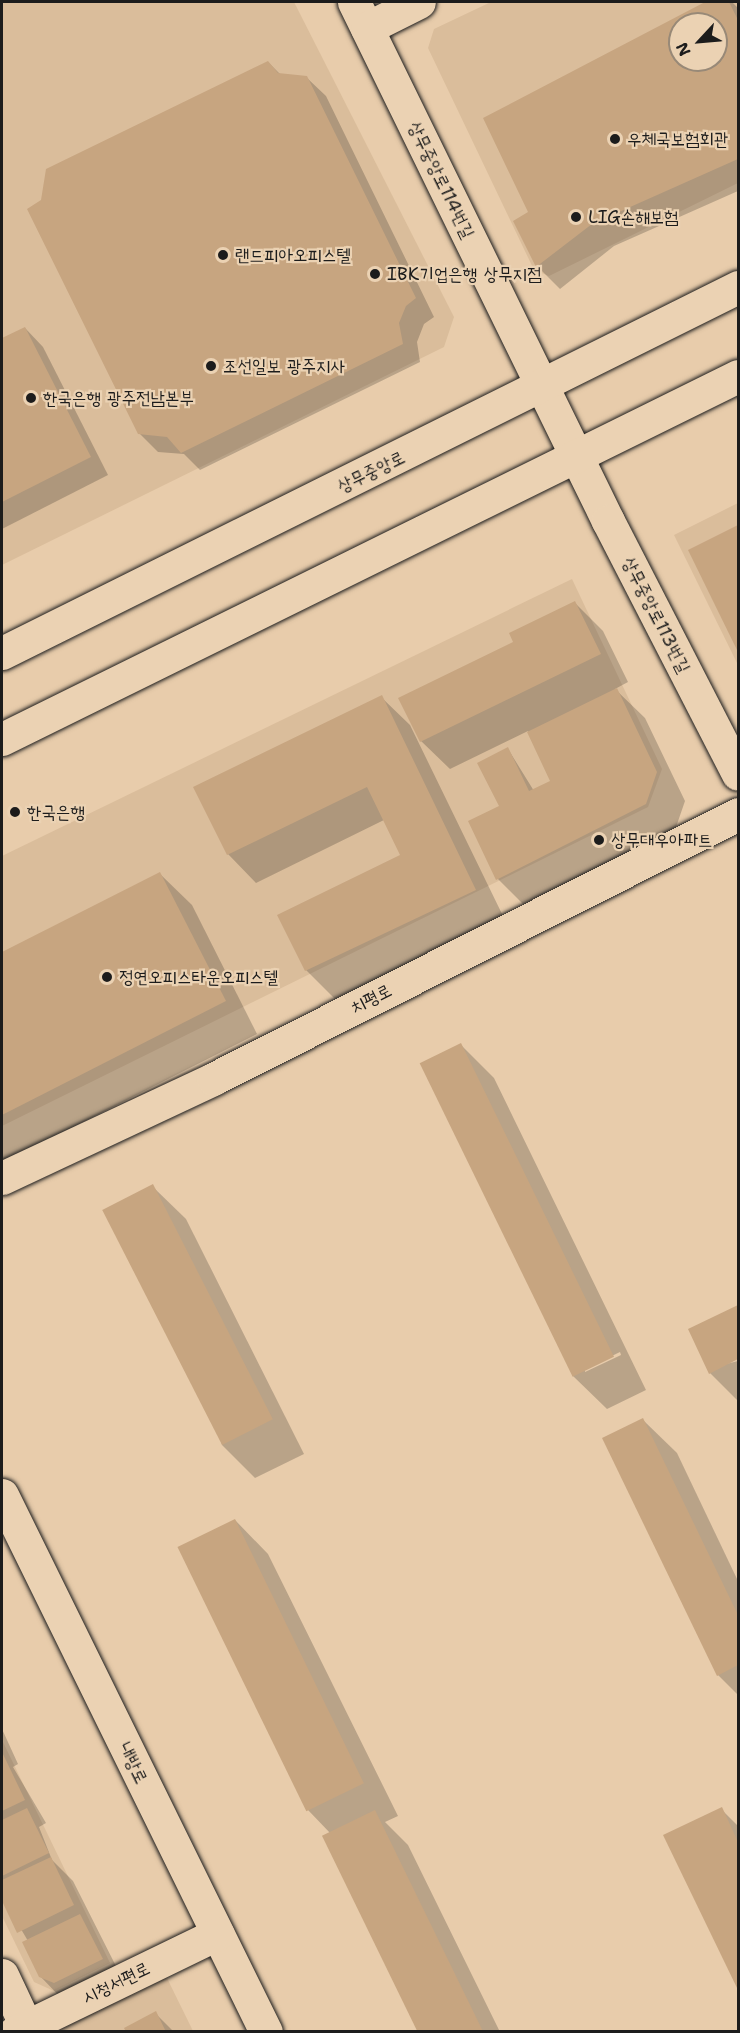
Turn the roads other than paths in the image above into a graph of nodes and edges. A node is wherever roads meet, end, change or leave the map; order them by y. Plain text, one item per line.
1 (419, 2) edge
2 (361, 15) edge
3 (738, 287) edge
4 (738, 375) edge
5 (543, 387) junction
6 (576, 456) junction
7 (2, 652) edge
8 (2, 739) edge
9 (738, 774) edge
10 (738, 814) edge
11 (2, 1178) edge
12 (2, 1495) edge
13 (217, 1934) junction
14 (2, 1975) edge
15 (20, 2029) edge
16 (266, 2031) edge

1 - 2 street
2 - 5 street, 상무중앙로114번길
3 - 5 street, 상무중앙로
4 - 6 street
5 - 6 street, 상무중앙로114번길
5 - 7 street, 상무중앙로
6 - 8 street
6 - 9 street, 상무중앙로113번길
10 - 11 street, 치평로
12 - 13 street, 내방로
13 - 15 street, 시청서편로
13 - 16 street, 내방로
14 - 15 street

